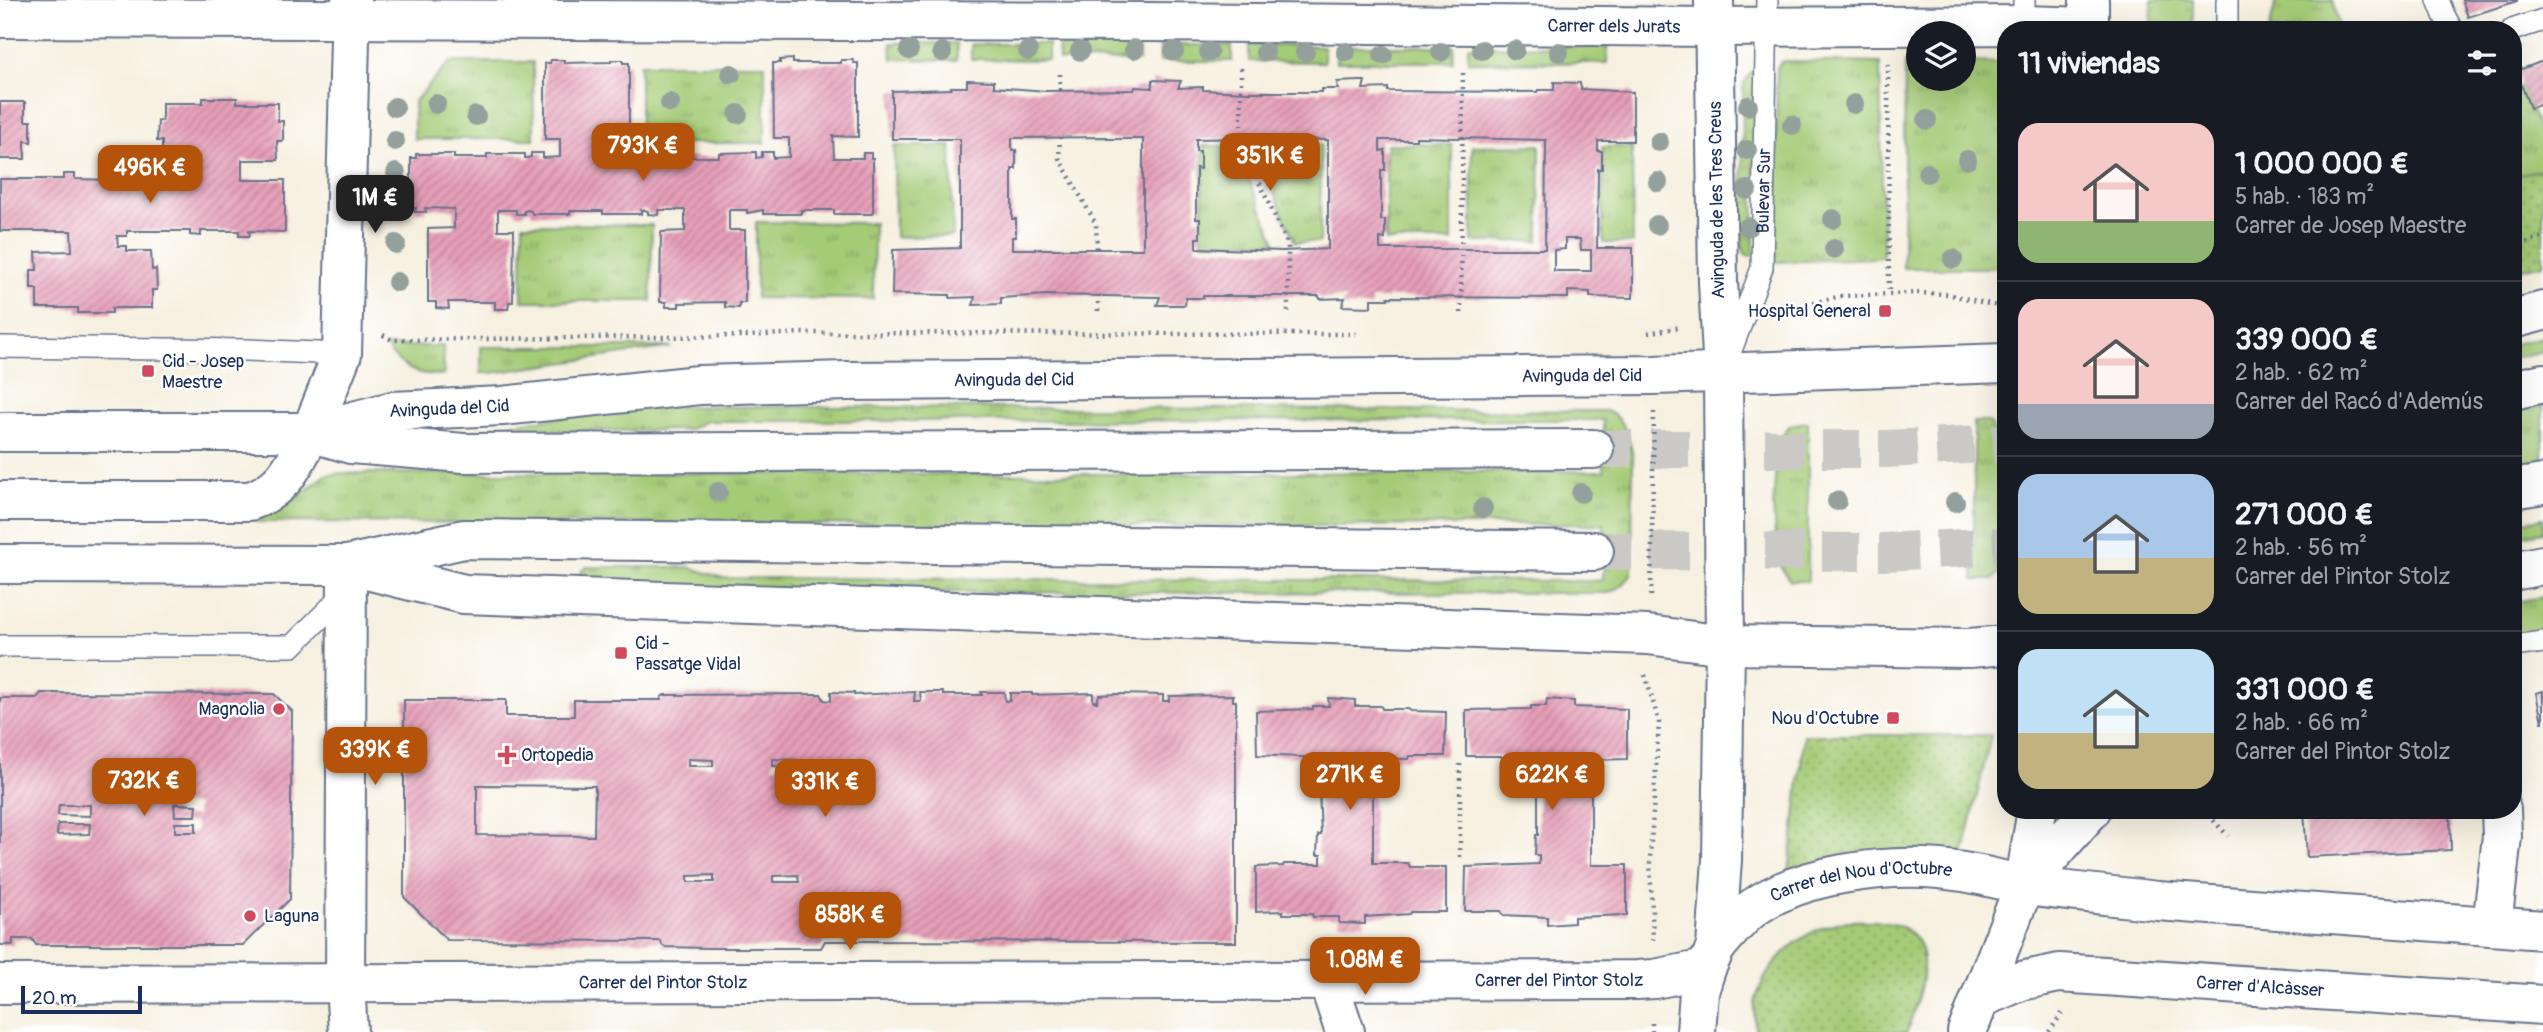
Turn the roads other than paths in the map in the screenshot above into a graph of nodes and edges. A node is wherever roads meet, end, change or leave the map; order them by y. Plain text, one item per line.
1 (2227, 0) edge
2 (2438, 0) edge
3 (357, 6) edge
4 (1012, 7) edge
5 (1714, 14) edge
6 (1767, 14) edge
7 (0, 18) edge
8 (2024, 18) edge
9 (2089, 19) edge
10 (2543, 20) edge
11 (2227, 21) edge
12 (2447, 21) edge
13 (2522, 27) edge
14 (2543, 311) edge
15 (2522, 317) edge
16 (0, 347) edge
17 (342, 354) junction
18 (1997, 363) edge
19 (1723, 374) junction
20 (2543, 383) edge
21 (2522, 388) edge
22 (0, 432) edge
23 (311, 432) junction
24 (1594, 449) tunnel mouth
25 (2543, 484) edge
26 (2522, 488) edge
27 (0, 501) edge
28 (1594, 551) tunnel mouth
29 (0, 564) edge
30 (2543, 565) edge
31 (2522, 569) edge
32 (346, 578) junction
33 (2543, 642) edge
34 (1726, 645) junction
35 (2522, 645) edge
36 (0, 646) edge
37 (1997, 646) edge
38 (2035, 819) edge
39 (2083, 819) edge
40 (2501, 819) edge
41 (2024, 886) junction
42 (2492, 926) junction
43 (2543, 930) edge
44 (1711, 958) junction
45 (1328, 981) junction
46 (345, 984) junction
47 (0, 985) edge
48 (2543, 1004) edge
49 (1974, 1015) edge
50 (348, 1032) edge
51 (1345, 1032) edge
52 (1696, 1032) edge

1 - 11 lane
2 - 12 lane
3 - 4 main road, Carrer dels Jurats
3 - 7 main road, Carrer dels Jurats
3 - 17 main road
4 - 5 main road, Carrer dels Jurats
5 - 6 main road
5 - 19 main road, Avinguda de les Tres Creus
6 - 8 main road
6 - 19 lane, Bulevar Sur
8 - 9 main road
10 - 13 lane
14 - 15 main road
16 - 17 lane
17 - 23 main road
18 - 19 main road, Avinguda del Cid
19 - 23 main road, Avinguda del Cid
19 - 34 main road
20 - 21 main road
22 - 23 main road, Avinguda del Cid
23 - 24 main road, Avinguda del Cid
23 - 27 main road
25 - 26 main road
28 - 32 main road
29 - 32 main road
30 - 31 main road
32 - 34 main road
32 - 36 lane
32 - 46 main road
33 - 35 lane
34 - 37 main road
34 - 44 main road
38 - 41 main road
39 - 41 main road
40 - 42 main road
41 - 42 main road
41 - 44 main road, Carrer del Nou d'Octubre
41 - 49 main road
42 - 43 main road
44 - 45 main road, Carrer del Pintor Stolz
44 - 52 main road
45 - 46 main road, Carrer del Pintor Stolz
45 - 51 main road
46 - 47 main road, Carrer del Pintor Stolz
46 - 50 main road
48 - 49 main road, Carrer d'Alcàsser

